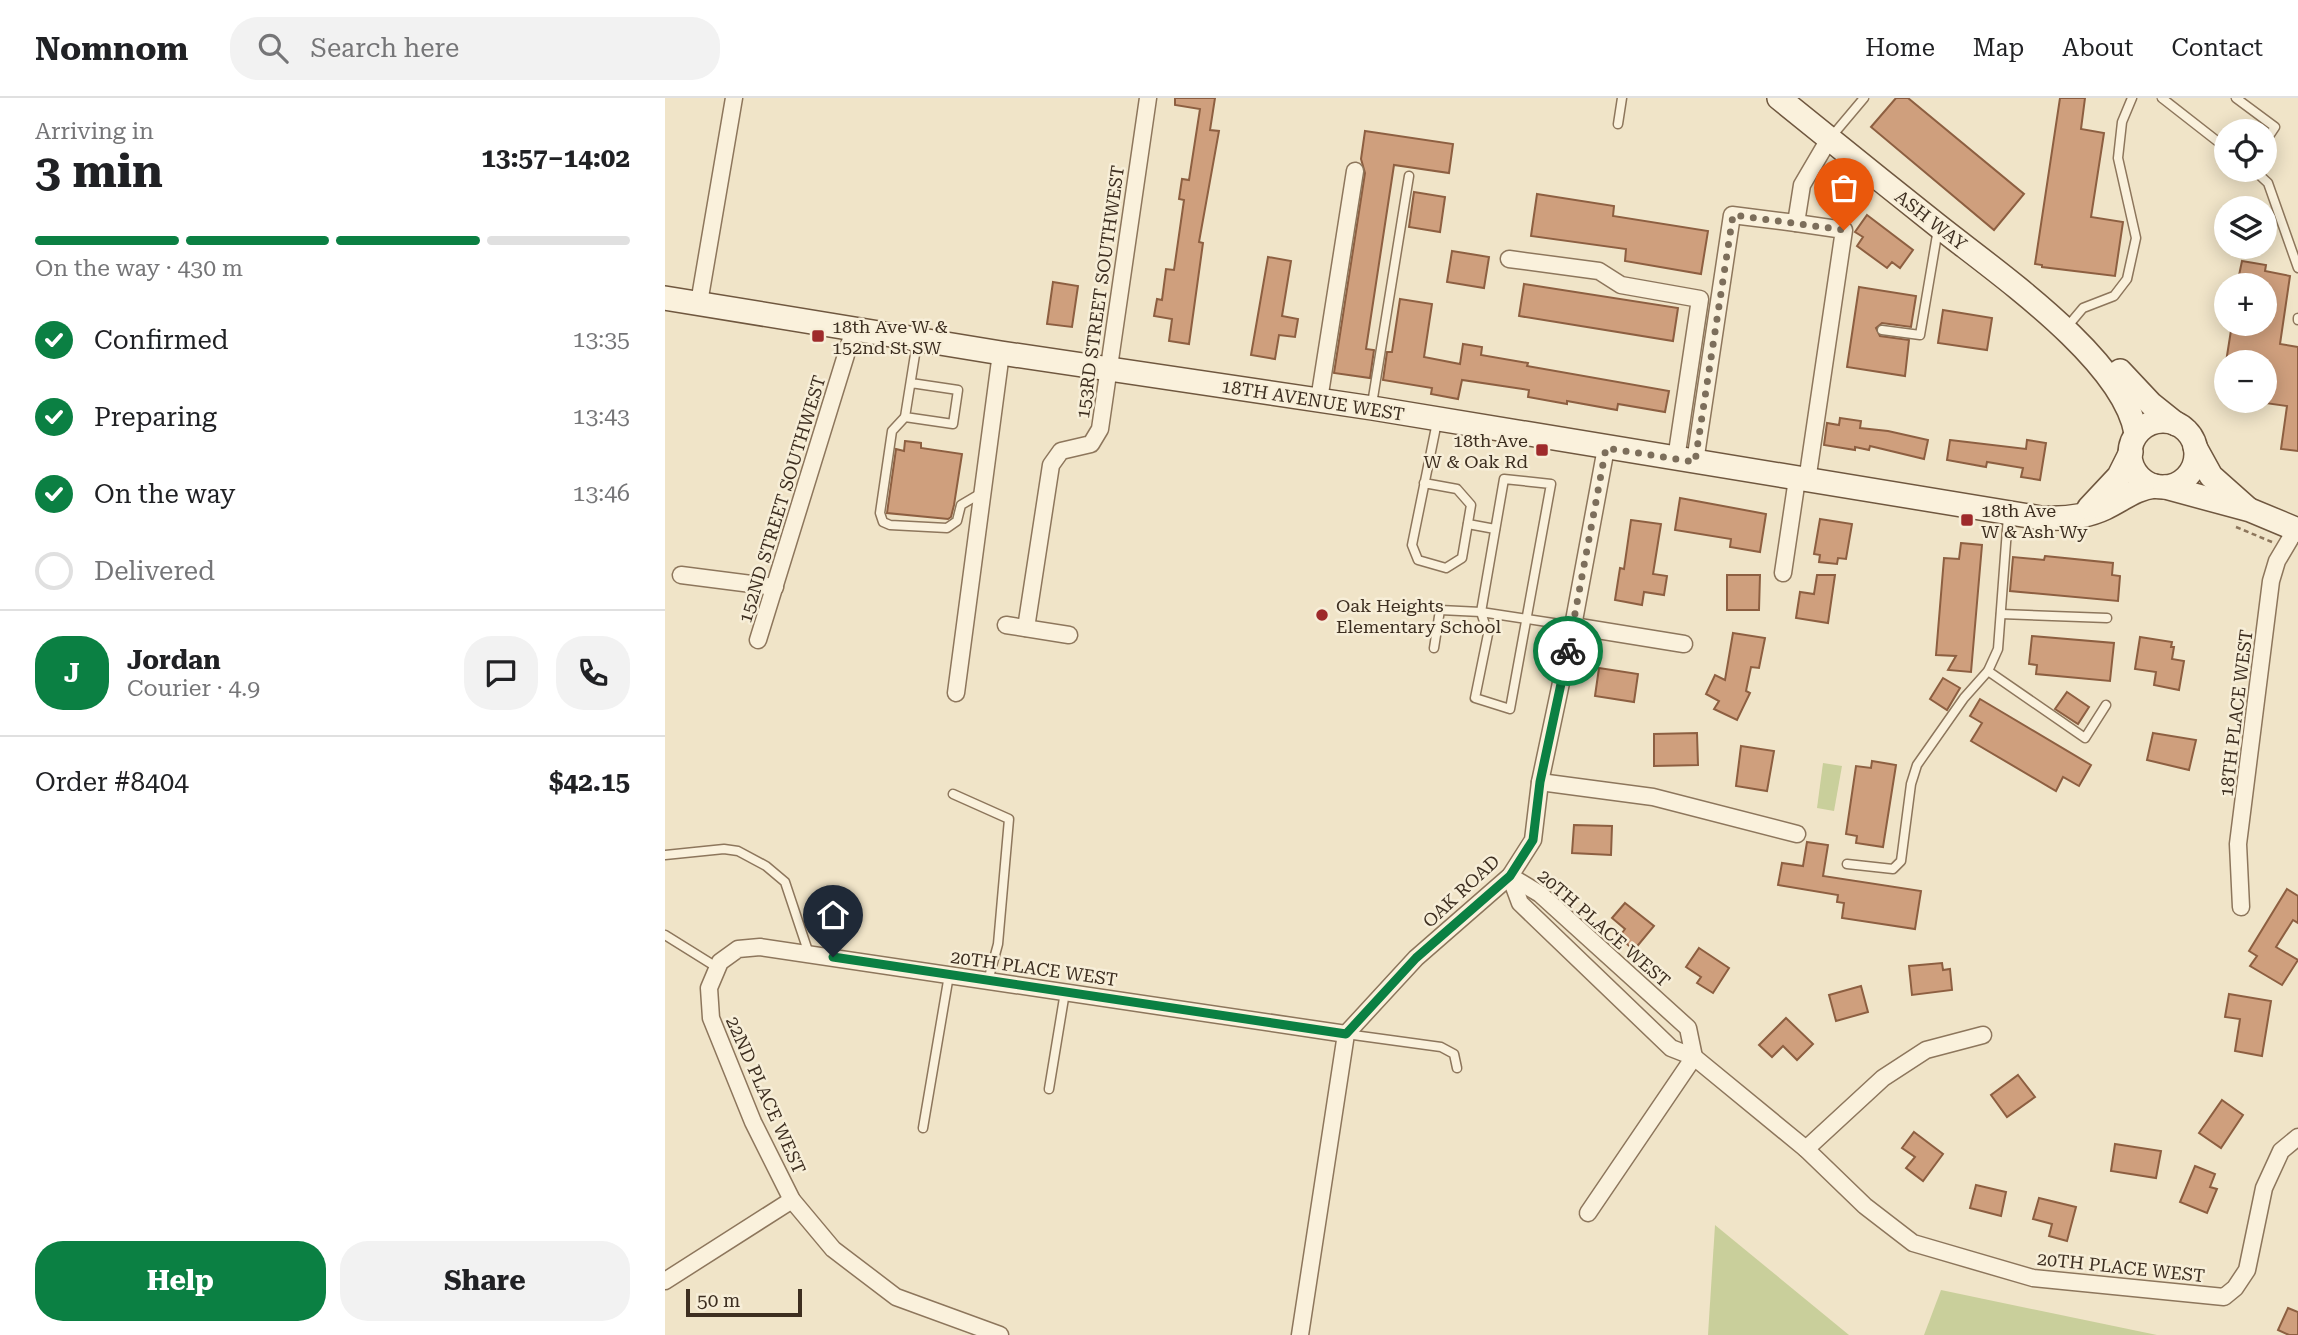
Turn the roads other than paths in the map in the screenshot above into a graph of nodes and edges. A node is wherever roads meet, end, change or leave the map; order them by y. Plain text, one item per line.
1 (734, 98) edge
2 (1622, 98) edge
3 (1779, 98) edge
4 (1864, 98) edge
5 (2132, 98) edge
6 (2162, 98) edge
7 (2236, 98) edge
8 (1144, 99) edge
9 (2264, 119) edge
10 (1618, 124) dead end
11 (1829, 139) junction
12 (2214, 139) edge
13 (1355, 171) dead end
14 (1409, 176) dead end
15 (2267, 182) edge
16 (1796, 223) junction
17 (1939, 226) junction
18 (1510, 259) dead end
19 (2298, 268) edge
20 (665, 298) edge
21 (699, 303) junction
22 (855, 329) junction
23 (1882, 330) dead end
24 (2073, 337) junction
25 (917, 339) junction
26 (1001, 353) junction
27 (1108, 370) junction
28 (911, 383) junction
29 (1319, 400) junction
30 (1371, 408) junction
31 (905, 417) junction
32 (1437, 419) junction
33 (2176, 424) junction
34 (2133, 443) junction
35 (2195, 447) junction
36 (1606, 448) junction
37 (1685, 460) junction
38 (1802, 480) junction
39 (1424, 483) junction
40 (2160, 486) junction
41 (983, 492) junction
42 (2250, 510) junction
43 (2008, 513) junction
44 (2085, 513) junction
45 (1468, 524) junction
46 (1495, 529) junction
47 (2297, 529) edge
48 (1783, 573) dead end
49 (681, 575) dead end
50 (775, 587) junction
51 (1481, 612) junction
52 (2001, 614) junction
53 (2107, 618) dead end
54 (1528, 619) junction
55 (1006, 625) dead end
56 (1573, 626) junction
57 (1026, 628) junction
58 (1069, 635) dead end
59 (758, 640) dead end
60 (1684, 644) dead end
61 (1434, 648) dead end
62 (1988, 671) junction
63 (956, 693) dead end
64 (2106, 705) dead end
65 (1540, 782) junction
66 (953, 794) dead end
67 (1797, 834) dead end
68 (665, 855) edge
69 (1847, 864) dead end
70 (1510, 876) junction
71 (2241, 907) dead end
72 (665, 935) edge
73 (810, 954) junction
74 (719, 965) junction
75 (949, 975) junction
76 (988, 981) junction
77 (1065, 992) junction
78 (1346, 1034) junction
79 (1983, 1035) dead end
80 (1694, 1057) junction
81 (1457, 1068) dead end
82 (1049, 1089) dead end
83 (923, 1128) dead end
84 (2298, 1137) edge
85 (1807, 1149) junction
86 (792, 1200) junction
87 (1588, 1213) dead end
88 (665, 1281) edge
89 (999, 1335) edge
90 (1300, 1335) edge

1 - 21 street
2 - 10 lane
3 - 11 street, ASH WAY
4 - 11 lane
5 - 24 lane
6 - 12 lane
7 - 9 lane
8 - 27 street, 153RD STREET SOUTHWEST
11 - 16 street
11 - 17 street, ASH WAY
13 - 29 street
14 - 30 lane
15 - 19 lane
16 - 37 street
16 - 38 street
17 - 23 lane
17 - 24 street, ASH WAY
18 - 37 street
20 - 21 street, 18TH AVENUE WEST
21 - 22 street, 18TH AVENUE WEST
22 - 25 street, 18TH AVENUE WEST
22 - 50 street, 152ND STREET SOUTHWEST
24 - 33 street, ASH WAY
24 - 34 street, ASH WAY
25 - 26 street, 18TH AVENUE WEST
25 - 28 lane
26 - 27 street, 18TH AVENUE WEST
26 - 41 street
27 - 29 street, 18TH AVENUE WEST
27 - 57 street, 153RD STREET SOUTHWEST
28 - 31 lane
28 - 31 lane
29 - 30 street, 18TH AVENUE WEST
30 - 32 street, 18TH AVENUE WEST
31 - 41 lane
32 - 36 street, 18TH AVENUE WEST
32 - 39 lane
33 - 34 street
33 - 35 street
34 - 40 street
34 - 44 street
35 - 40 street
35 - 42 street
36 - 37 street, 18TH AVENUE WEST
36 - 56 street, OAK ROAD
37 - 38 street, 18TH AVENUE WEST
38 - 43 street, 18TH AVENUE WEST
38 - 48 street
39 - 45 lane
39 - 45 lane
40 - 42 street
40 - 44 street, 18TH AVENUE WEST
41 - 63 street
42 - 47 street
43 - 44 street, 18TH AVENUE WEST
43 - 52 lane
45 - 46 lane
46 - 51 lane
46 - 54 lane
47 - 71 street, 18TH PLACE WEST
49 - 50 street
50 - 59 street, 152ND STREET SOUTHWEST
51 - 54 lane
51 - 54 lane
51 - 61 lane
52 - 53 lane
52 - 62 lane
54 - 56 lane
55 - 57 street
56 - 60 street
56 - 65 street, OAK ROAD
57 - 58 street
62 - 64 lane
62 - 69 lane
65 - 67 street
65 - 70 street, OAK ROAD
66 - 76 lane
68 - 73 lane
70 - 78 street, OAK ROAD
70 - 80 street, 20TH PLACE WEST
70 - 80 street, 20TH PLACE WEST
72 - 74 lane
73 - 74 street, 20TH PLACE WEST
73 - 75 street, 20TH PLACE WEST
74 - 86 street, 22ND PLACE WEST
75 - 76 street, 20TH PLACE WEST
75 - 83 lane
76 - 77 street, 20TH PLACE WEST
77 - 78 street, 20TH PLACE WEST
77 - 82 lane
78 - 81 lane
78 - 90 street
79 - 85 street
80 - 85 street, 20TH PLACE WEST
80 - 87 street
84 - 85 street, 20TH PLACE WEST
86 - 88 street
86 - 89 street, 22ND PLACE WEST

